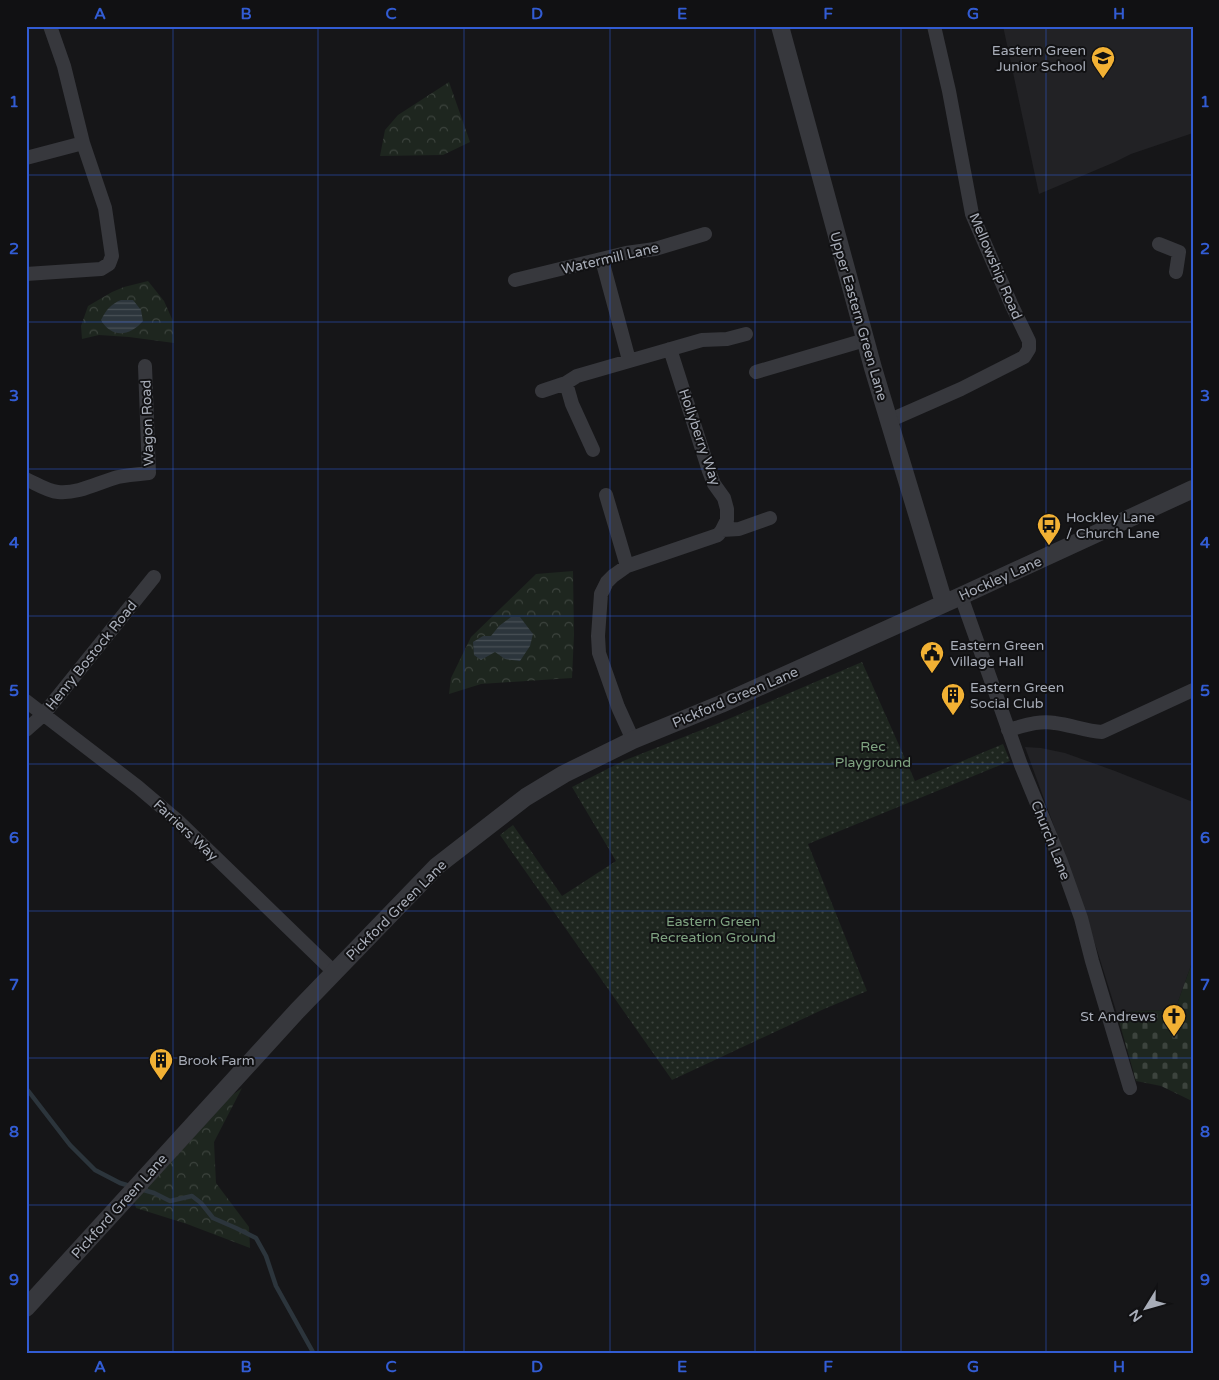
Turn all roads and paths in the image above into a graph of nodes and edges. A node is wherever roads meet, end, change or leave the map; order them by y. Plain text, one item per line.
1 (50, 26) edge
2 (780, 26) edge
3 (934, 26) edge
4 (83, 143) junction
5 (26, 158) edge
6 (705, 234) dead end
7 (1159, 244) dead end
8 (1186, 249) edge
9 (602, 260) junction
10 (1176, 272) dead end
11 (26, 274) edge
12 (515, 280) dead end
13 (746, 334) dead end
14 (865, 340) junction
15 (670, 349) junction
16 (629, 360) junction
17 (145, 366) dead end
18 (756, 372) dead end
19 (566, 383) junction
20 (542, 391) dead end
21 (888, 420) junction
22 (593, 450) dead end
23 (26, 479) edge
24 (1193, 489) edge
25 (606, 495) dead end
26 (770, 518) dead end
27 (722, 530) junction
28 (627, 566) junction
29 (154, 577) dead end
30 (961, 596) junction
31 (944, 603) junction
32 (1193, 690) edge
33 (26, 701) edge
34 (43, 715) junction
35 (26, 730) edge
36 (1008, 730) junction
37 (633, 740) junction
38 (334, 972) junction
39 (1130, 1088) dead end
40 (26, 1308) edge

1 - 4 street
2 - 14 street, Upper Eastern Green Lane
3 - 21 street, Mellowship Road
4 - 5 street
4 - 11 street
6 - 9 street, Watermill Lane
7 - 8 street
8 - 10 street
9 - 12 street, Watermill Lane
9 - 16 street
13 - 15 street
14 - 18 street
14 - 21 street, Upper Eastern Green Lane
15 - 16 street
15 - 27 street, Hollyberry Way
16 - 19 street
17 - 23 street, Wagon Road
19 - 20 street
19 - 22 street
21 - 31 street, Upper Eastern Green Lane
24 - 30 street, Hockley Lane
25 - 28 street
26 - 27 street
27 - 28 street
28 - 37 street
29 - 34 street, Henry Bostock Road
30 - 31 street, Hockley Lane
30 - 36 street, Church Lane
31 - 37 street, Pickford Green Lane
32 - 36 street
33 - 34 street, Farriers Way
34 - 35 street, Henry Bostock Road
34 - 38 street, Farriers Way
36 - 39 street, Church Lane
37 - 38 street, Pickford Green Lane
38 - 40 street, Pickford Green Lane

